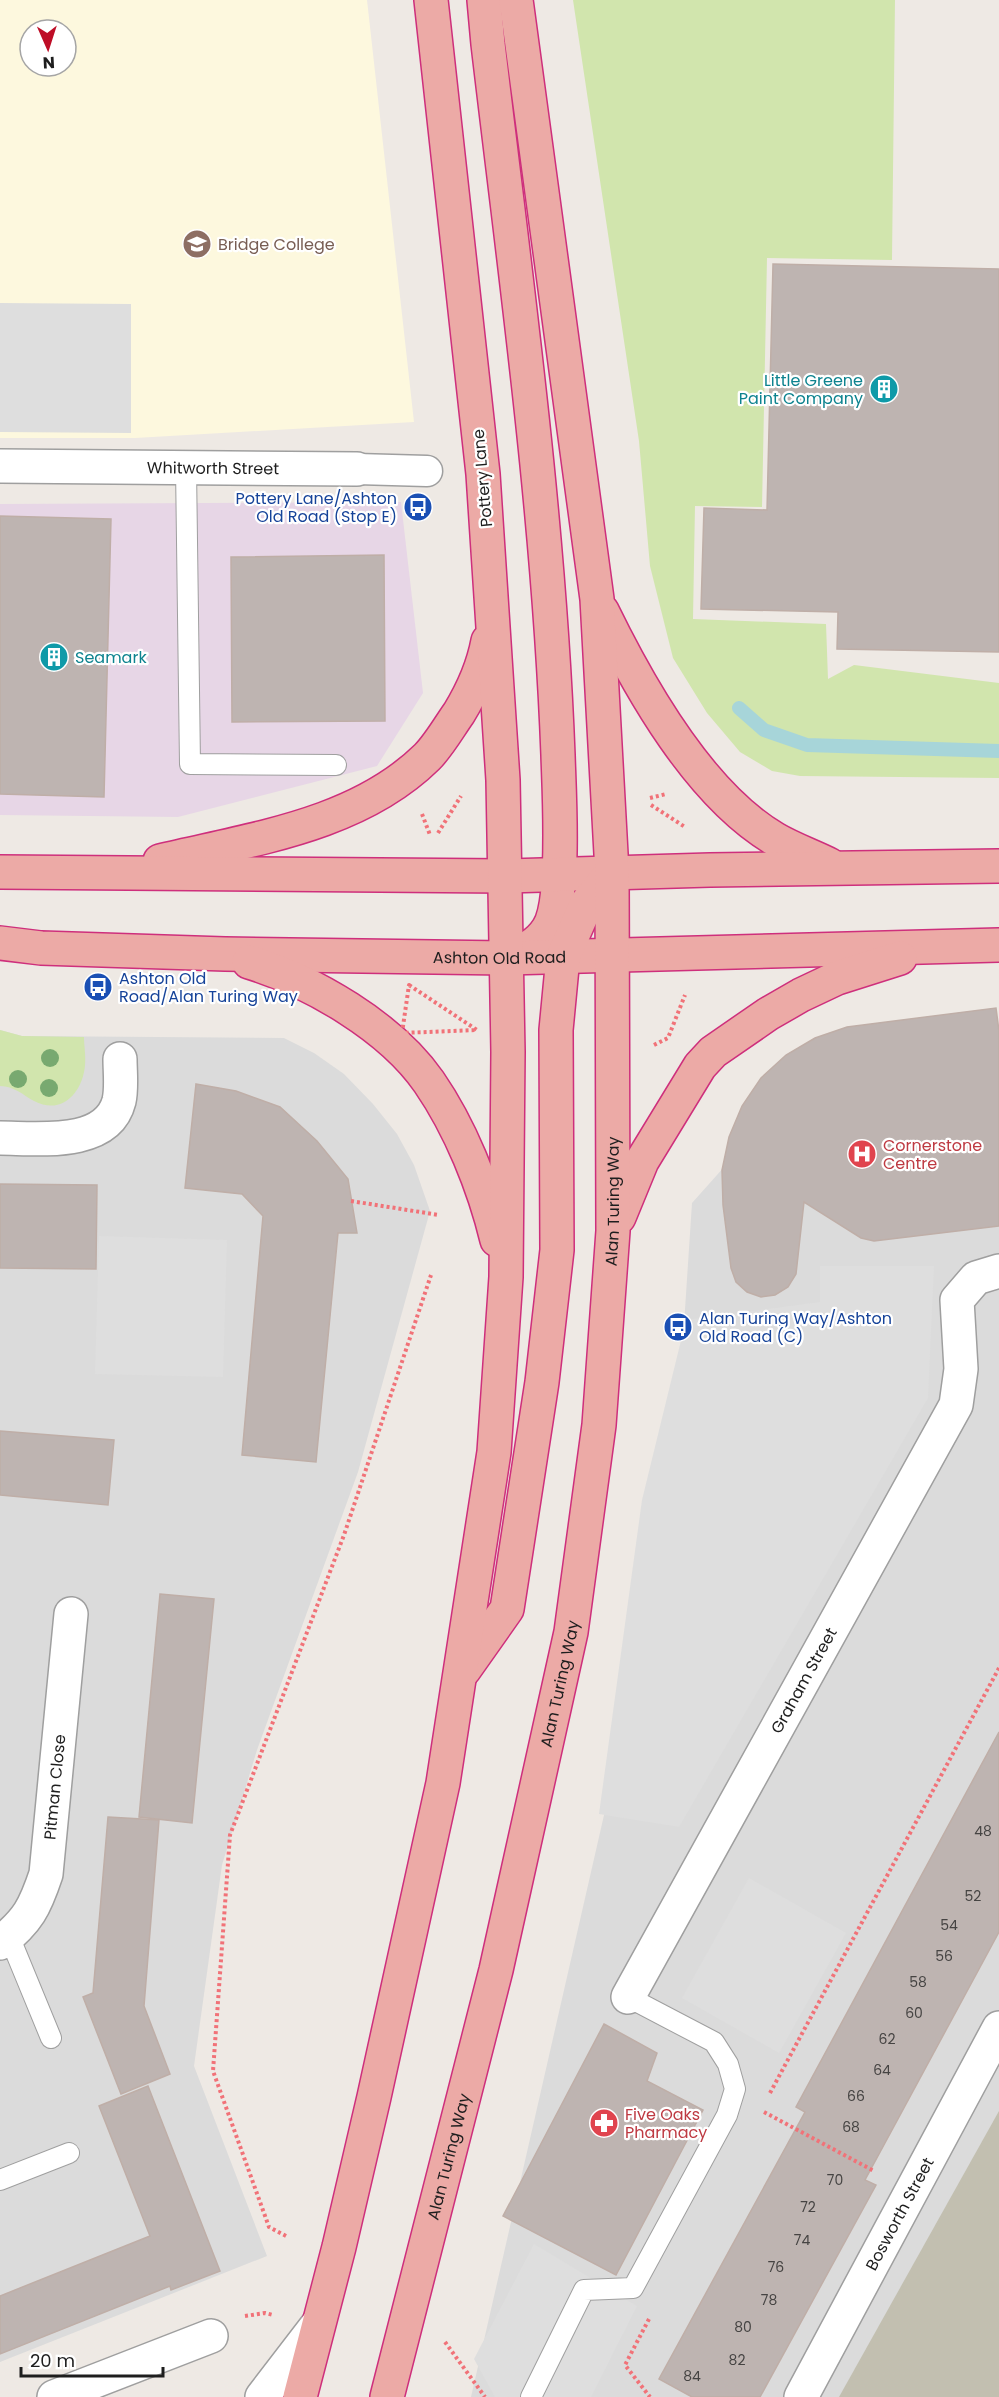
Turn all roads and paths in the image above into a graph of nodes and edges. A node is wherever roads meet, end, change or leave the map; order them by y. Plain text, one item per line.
1 (431, 0) edge
2 (484, 0) edge
3 (516, 0) edge
4 (0, 466) edge
5 (186, 467) junction
6 (357, 469) joint
7 (427, 471) dead end
8 (597, 600) junction
9 (493, 614) junction
10 (336, 765) dead end
11 (464, 791) dead end
12 (676, 792) dead end
13 (690, 830) dead end
14 (432, 841) dead end
15 (999, 866) edge
16 (837, 868) junction
17 (115, 872) junction
18 (612, 872) junction
19 (0, 873) edge
20 (558, 874) junction
21 (505, 876) junction
22 (0, 943) edge
23 (999, 945) edge
24 (948, 946) junction
25 (225, 954) junction
26 (613, 955) junction
27 (563, 957) junction
28 (506, 958) junction
29 (409, 985) dead end
30 (687, 989) dead end
31 (477, 1030) dead end
32 (646, 1050) dead end
33 (120, 1059) dead end
34 (0, 1138) edge
35 (351, 1201) dead end
36 (439, 1215) dead end
37 (613, 1231) junction
38 (999, 1271) edge
39 (431, 1275) dead end
40 (506, 1277) junction
41 (71, 1614) dead end
42 (999, 1668) edge
43 (460, 1676) junction
44 (5, 1940) edge
45 (628, 1997) joint
46 (999, 2028) edge
47 (51, 2038) dead end
48 (766, 2100) dead end
49 (761, 2110) dead end
50 (69, 2153) dead end
51 (0, 2181) edge
52 (912, 2191) junction
53 (286, 2236) dead end
54 (413, 2298) junction
55 (652, 2314) dead end
56 (318, 2324) junction
57 (211, 2336) joint
58 (54, 2397) edge
59 (262, 2397) edge
60 (300, 2397) edge
61 (387, 2397) edge
62 (485, 2397) edge
63 (531, 2397) edge
64 (650, 2397) edge
65 (801, 2397) edge

1 - 9 highway, Pottery Lane
2 - 20 highway
3 - 8 highway
4 - 5 street, Whitworth Street
5 - 6 street, Whitworth Street
5 - 10 lane
6 - 7 street, Whitworth Street
8 - 16 highway
8 - 18 highway
9 - 17 highway
9 - 21 highway, Pottery Lane
11 - 14 path
12 - 13 path
15 - 16 highway
16 - 18 highway
17 - 19 highway
17 - 21 highway
18 - 20 highway
18 - 26 highway
18 - 27 highway
20 - 21 highway
20 - 28 highway
21 - 28 highway, Pottery Lane
22 - 25 highway, Ashton Old Road
23 - 24 highway, Ashton Old Road
24 - 26 highway, Ashton Old Road
24 - 37 highway
25 - 28 highway, Ashton Old Road
25 - 40 highway
26 - 27 highway, Ashton Old Road
26 - 37 highway, Alan Turing Way
27 - 28 highway, Ashton Old Road
27 - 43 highway
28 - 40 highway
29 - 31 path
30 - 32 path
33 - 34 street
35 - 36 path
37 - 54 highway, Alan Turing Way
38 - 45 street, Graham Street
39 - 53 path
40 - 43 highway
41 - 44 street, Pitman Close
42 - 48 path
43 - 56 highway
44 - 47 lane
45 - 63 lane
46 - 52 street, Bosworth Street
49 - 52 path
50 - 51 lane
52 - 65 street, Bosworth Street
54 - 61 highway, Alan Turing Way
54 - 62 path
55 - 64 path
56 - 57 path
56 - 59 street
56 - 60 highway
57 - 58 street

